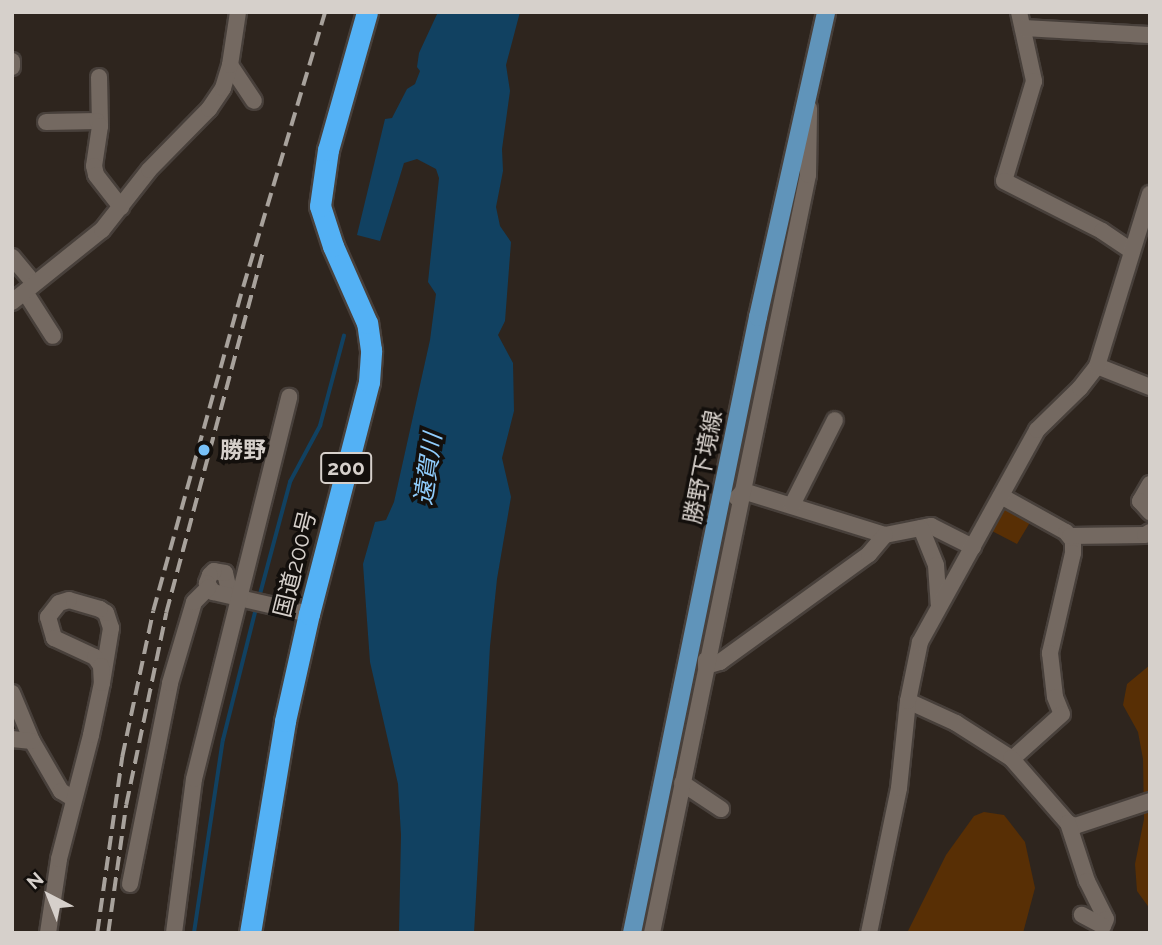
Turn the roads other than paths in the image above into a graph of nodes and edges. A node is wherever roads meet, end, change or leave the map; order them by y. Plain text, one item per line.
1 (238, 12) edge
2 (367, 12) edge
3 (826, 12) edge
4 (1021, 20) edge
5 (1150, 35) edge
6 (12, 61) edge
7 (230, 65) junction
8 (12, 68) edge
9 (99, 77) dead end
10 (807, 94) junction
11 (254, 101) dead end
12 (47, 122) dead end
13 (100, 126) junction
14 (1150, 194) edge
15 (121, 207) junction
16 (1139, 244) edge
17 (12, 257) edge
18 (24, 292) edge
19 (53, 336) dead end
20 (1097, 366) junction
21 (1150, 387) edge
22 (289, 397) dead end
23 (741, 403) junction
24 (835, 420) dead end
25 (1150, 484) edge
26 (744, 485) junction
27 (1001, 496) junction
28 (792, 505) junction
29 (1150, 512) edge
30 (921, 528) junction
31 (1150, 532) edge
32 (885, 535) junction
33 (1070, 536) junction
34 (973, 547) junction
35 (710, 553) junction
36 (238, 597) junction
37 (939, 604) junction
38 (699, 609) junction
39 (309, 614) junction
40 (706, 666) junction
41 (102, 683) junction
42 (12, 693) edge
43 (908, 701) junction
44 (12, 739) edge
45 (674, 740) junction
46 (32, 741) junction
47 (1012, 759) junction
48 (682, 783) junction
49 (74, 799) junction
50 (1150, 801) edge
51 (720, 809) dead end
52 (677, 811) junction
53 (1068, 823) junction
54 (130, 884) dead end
55 (1082, 915) dead end
56 (48, 933) edge
57 (174, 933) edge
58 (250, 933) edge
59 (632, 933) edge
60 (652, 933) edge
61 (869, 933) edge

1 - 7 street
2 - 39 highway, 国道200号 / 200
3 - 10 main road, 勝野下境線
4 - 5 street
4 - 16 street
6 - 8 street
7 - 11 street
7 - 15 street
9 - 13 street
10 - 23 main road, 勝野下境線
10 - 26 street
12 - 13 street
13 - 15 street
14 - 16 street
15 - 18 street
16 - 20 street
17 - 18 street
18 - 19 street
20 - 21 street
20 - 27 street
22 - 36 street
23 - 26 street
23 - 35 main road, 勝野下境線
24 - 28 street
25 - 29 street
26 - 28 street
26 - 35 street
26 - 40 street
27 - 33 street
27 - 34 street
28 - 32 street
30 - 32 street
30 - 34 street
30 - 37 street
31 - 33 street
32 - 40 street
33 - 47 street
34 - 37 street
35 - 38 main road, 勝野下境線
36 - 39 street
36 - 54 street
36 - 57 street
37 - 43 street
38 - 40 street
38 - 45 main road, 勝野下境線
39 - 58 highway, 国道200号 / 200
40 - 48 street
41 - 41 street
41 - 49 street
42 - 46 street
43 - 47 street
43 - 61 street
44 - 46 street
45 - 52 street
45 - 59 main road, 勝野下境線
46 - 49 street
47 - 53 street
48 - 51 street
48 - 52 street
49 - 56 street
50 - 53 street
52 - 60 street
53 - 55 street

